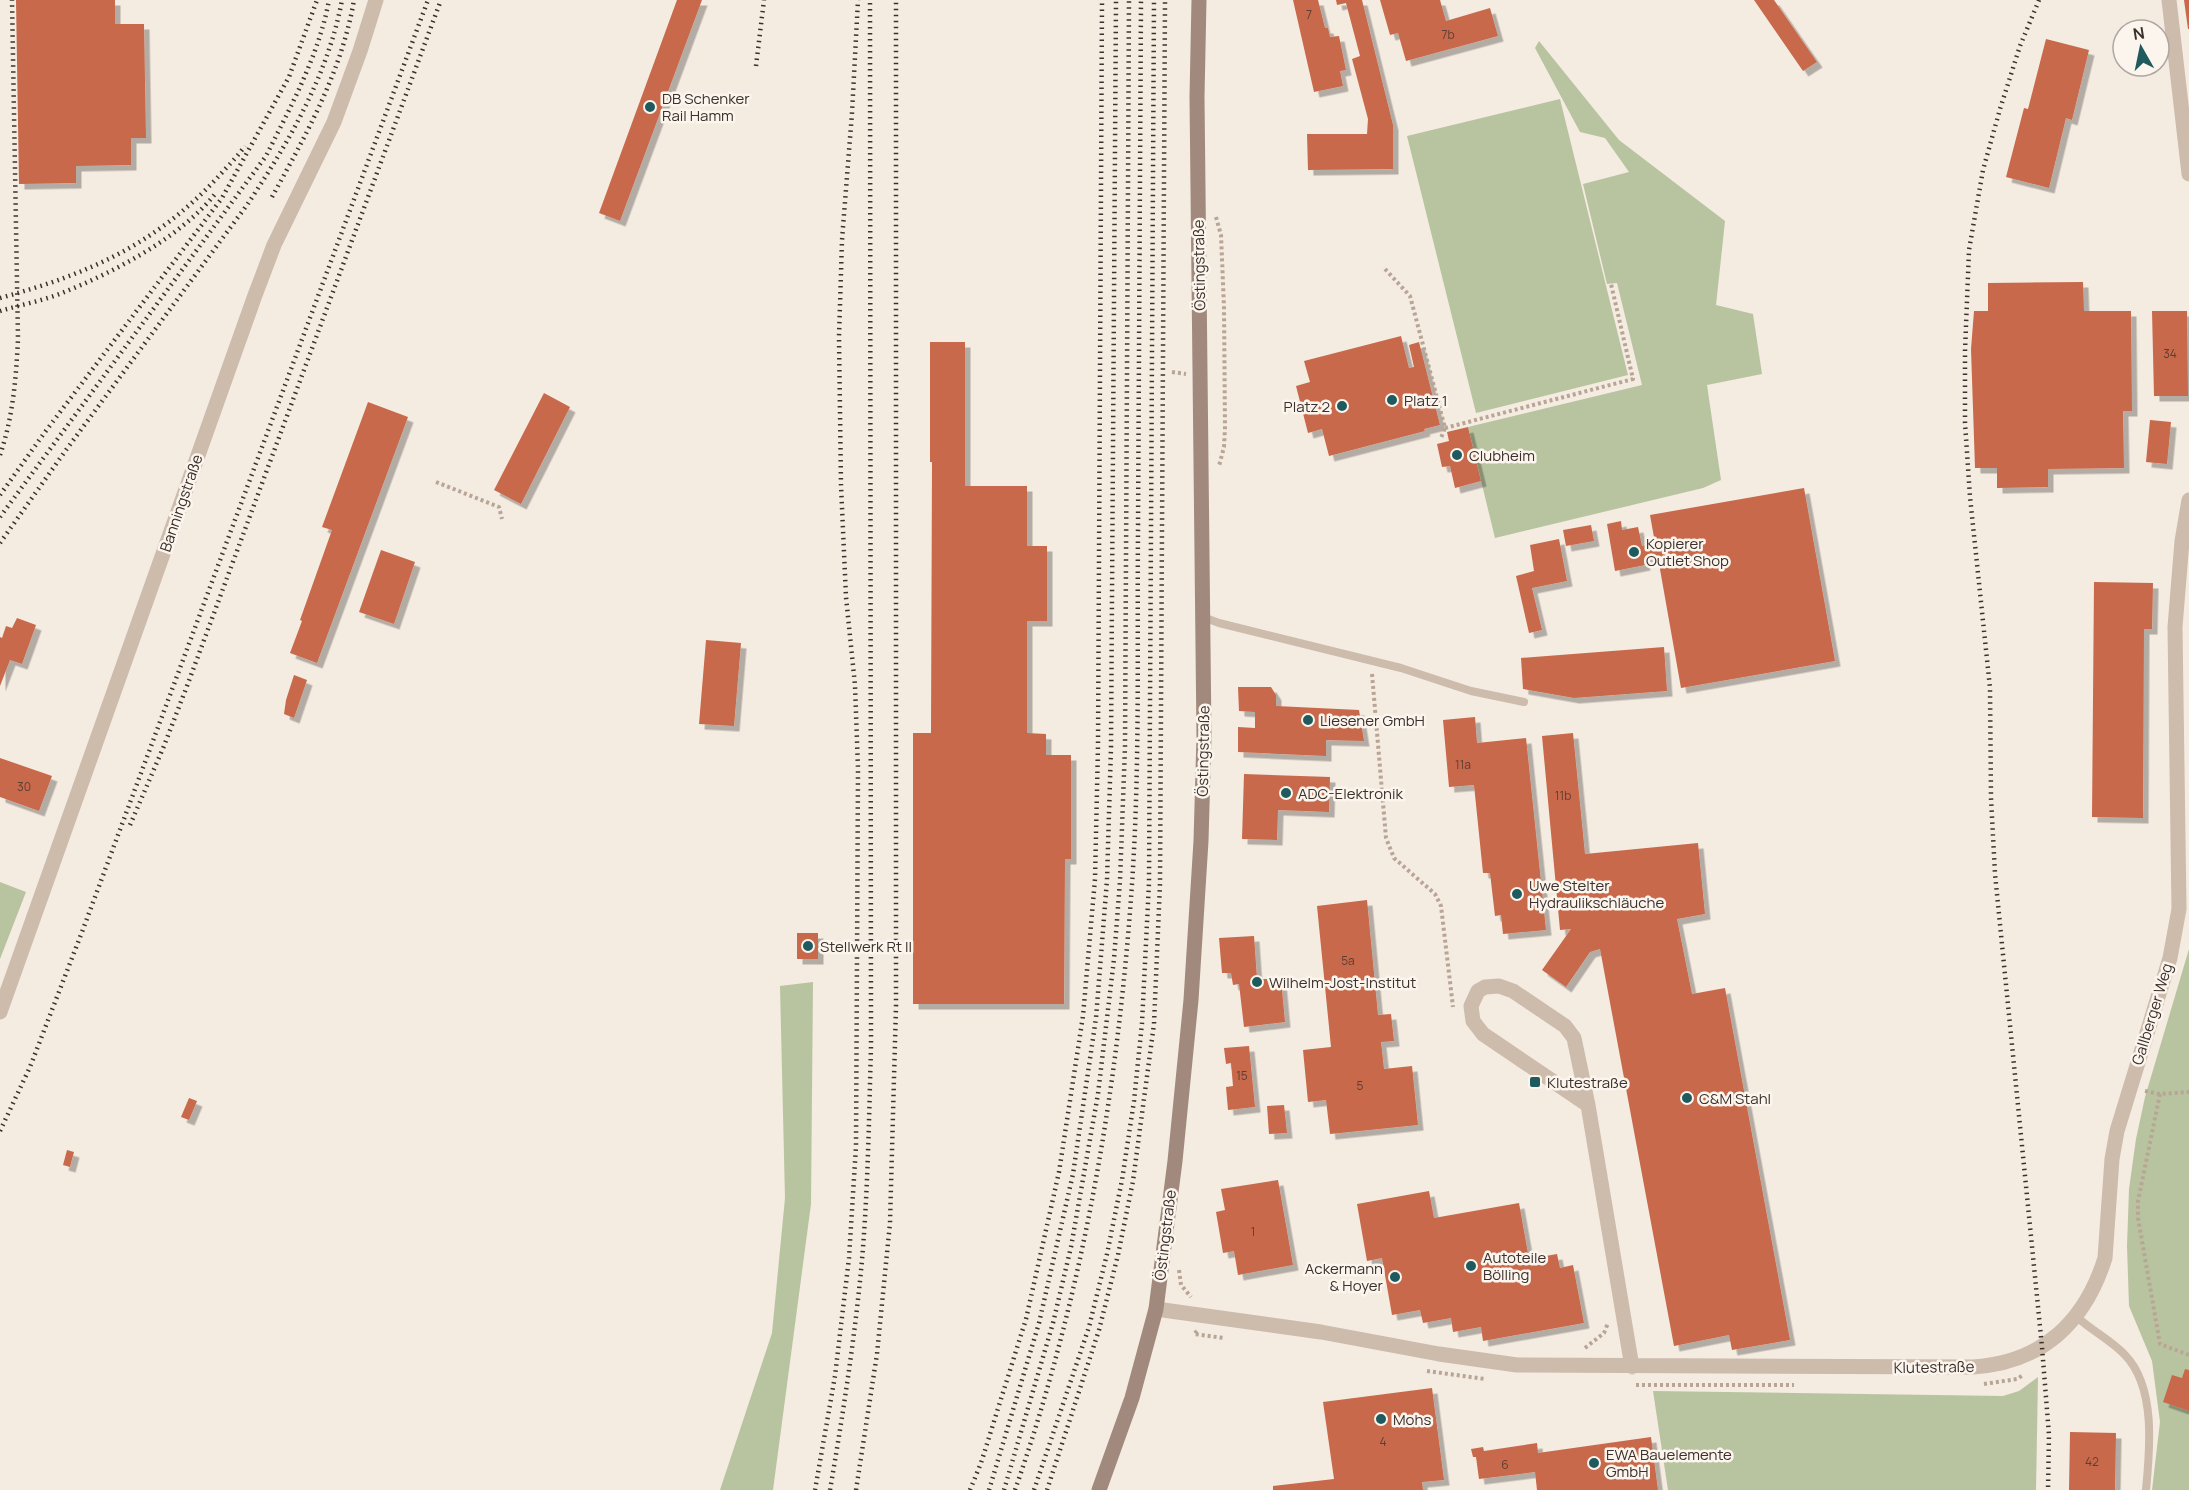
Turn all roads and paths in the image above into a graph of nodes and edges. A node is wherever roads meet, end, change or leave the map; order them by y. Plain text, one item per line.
1 (376, 0) edge
2 (1199, 0) edge
3 (2169, 0) edge
4 (2189, 174) edge
5 (1385, 269) dead end
6 (1611, 284) dead end
7 (1445, 428) junction
8 (1441, 438) dead end
9 (436, 482) dead end
10 (2189, 500) edge
11 (502, 519) dead end
12 (1203, 617) junction
13 (1524, 702) dead end
14 (0, 1012) edge
15 (2130, 1085) junction
16 (2189, 1092) edge
17 (2160, 1094) junction
18 (1588, 1105) junction
19 (1156, 1309) junction
20 (1209, 1317) junction
21 (2077, 1317) junction
22 (1229, 1338) dead end
23 (2189, 1356) edge
24 (1632, 1367) junction
25 (1419, 1369) dead end
26 (2026, 1374) dead end
27 (1492, 1380) dead end
28 (1628, 1384) dead end
29 (1802, 1385) dead end
30 (1977, 1385) dead end
31 (1099, 1490) edge
32 (2146, 1490) edge

1 - 14 street, Banningstraße
2 - 12 street, Östingstraße
3 - 4 street
5 - 7 path
6 - 7 path
7 - 8 path
9 - 11 path
10 - 15 street, Gallberger Weg
12 - 13 lane
12 - 19 street, Östingstraße
15 - 17 path
15 - 21 street, Gallberger Weg
16 - 17 path
17 - 23 path
18 - 18 street
18 - 24 street
19 - 20 street, Klutestraße
19 - 31 street, Östingstraße
20 - 22 path
20 - 24 street, Klutestraße
21 - 24 street, Klutestraße
21 - 32 lane
25 - 27 path
26 - 30 path
28 - 29 path

